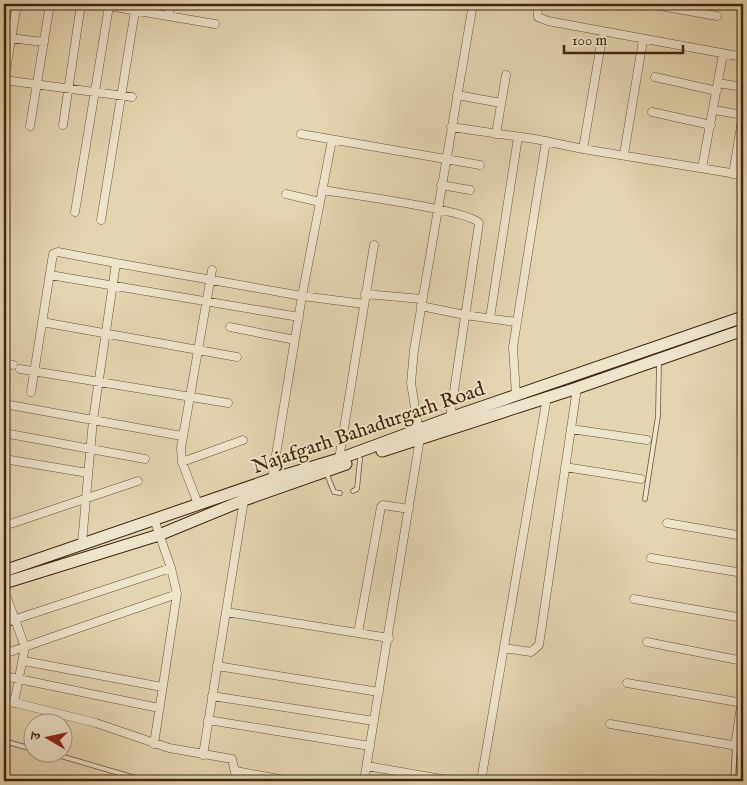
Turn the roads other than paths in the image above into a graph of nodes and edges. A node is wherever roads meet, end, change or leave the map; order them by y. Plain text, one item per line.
1 (17, 4) edge
2 (50, 4) edge
3 (81, 4) edge
4 (169, 4) edge
5 (473, 4) edge
6 (536, 4) edge
7 (649, 4) edge
8 (102, 5) edge
9 (132, 8) edge
10 (169, 16) junction
11 (718, 16) dead end
12 (215, 24) dead end
13 (603, 32) junction
14 (9, 34) edge
15 (643, 40) junction
16 (44, 42) junction
17 (723, 54) junction
18 (743, 57) edge
19 (5, 66) edge
20 (506, 75) dead end
21 (655, 77) dead end
22 (4, 80) edge
23 (38, 83) junction
24 (718, 87) junction
25 (743, 87) edge
26 (67, 88) junction
27 (95, 91) junction
28 (121, 95) junction
29 (457, 95) junction
30 (132, 97) dead end
31 (501, 103) junction
32 (714, 110) junction
33 (652, 112) dead end
34 (743, 114) edge
35 (62, 125) dead end
36 (711, 125) junction
37 (30, 126) dead end
38 (451, 127) junction
39 (301, 134) dead end
40 (496, 134) junction
41 (518, 137) junction
42 (332, 140) junction
43 (546, 142) junction
44 (583, 149) junction
45 (624, 154) junction
46 (446, 159) junction
47 (480, 165) dead end
48 (702, 168) junction
49 (733, 174) junction
50 (743, 175) edge
51 (441, 185) junction
52 (322, 190) junction
53 (470, 190) dead end
54 (286, 194) dead end
55 (320, 202) junction
56 (437, 210) junction
57 (75, 212) dead end
58 (101, 220) dead end
59 (374, 245) dead end
60 (116, 263) junction
61 (212, 270) dead end
62 (50, 275) junction
63 (210, 279) junction
64 (113, 286) junction
65 (365, 294) junction
66 (302, 296) junction
67 (422, 302) junction
68 (206, 303) junction
69 (364, 304) junction
70 (466, 315) junction
71 (299, 317) junction
72 (490, 318) junction
73 (743, 318) edge
74 (42, 322) junction
75 (516, 322) junction
76 (230, 327) dead end
77 (743, 330) edge
78 (106, 334) junction
79 (295, 340) junction
80 (197, 350) junction
81 (237, 357) dead end
82 (623, 359) junction
83 (659, 360) junction
84 (4, 363) edge
85 (34, 371) junction
86 (625, 371) junction
87 (98, 382) junction
88 (577, 388) junction
89 (30, 392) dead end
90 (189, 396) junction
91 (516, 396) junction
92 (547, 397) junction
93 (228, 403) dead end
94 (4, 404) edge
95 (450, 418) junction
96 (92, 420) junction
97 (571, 429) junction
98 (4, 434) edge
99 (420, 434) junction
100 (182, 436) junction
101 (243, 440) dead end
102 (647, 440) dead end
103 (90, 448) junction
104 (4, 459) edge
105 (145, 459) dead end
106 (339, 459) junction
107 (360, 459) junction
108 (182, 462) junction
109 (565, 467) junction
110 (326, 471) junction
111 (88, 472) junction
112 (272, 479) junction
113 (641, 479) dead end
114 (138, 480) dead end
115 (353, 491) dead end
116 (340, 493) dead end
117 (86, 499) junction
118 (645, 499) dead end
119 (244, 500) junction
120 (198, 504) junction
121 (409, 509) junction
122 (154, 519) junction
123 (667, 523) dead end
124 (4, 526) edge
125 (159, 535) junction
126 (743, 536) edge
127 (82, 543) junction
128 (650, 558) dead end
129 (171, 568) junction
130 (4, 571) edge
131 (743, 573) edge
132 (4, 583) edge
133 (4, 590) edge
134 (177, 594) junction
135 (634, 599) dead end
136 (226, 612) junction
137 (743, 618) edge
138 (14, 619) junction
139 (4, 623) edge
140 (358, 633) junction
141 (389, 638) junction
142 (647, 642) dead end
143 (25, 647) junction
144 (504, 648) junction
145 (4, 654) edge
146 (24, 661) junction
147 (743, 661) edge
148 (217, 666) junction
149 (4, 676) edge
150 (20, 681) junction
151 (627, 683) dead end
152 (162, 687) junction
153 (379, 692) junction
154 (743, 693) edge
155 (212, 696) junction
156 (4, 700) edge
157 (14, 703) junction
158 (742, 703) edge
159 (159, 708) junction
160 (208, 720) junction
161 (374, 721) junction
162 (610, 724) dead end
163 (4, 741) edge
164 (154, 744) junction
165 (22, 746) edge
166 (370, 746) junction
167 (739, 747) edge
168 (203, 755) junction
169 (72, 759) edge
170 (367, 766) junction
171 (236, 771) junction
172 (146, 781) edge
173 (236, 781) edge
174 (290, 781) edge
175 (364, 781) edge
176 (453, 781) edge
177 (481, 781) edge
178 (733, 781) edge

1 - 14 street
2 - 16 street
3 - 26 street
4 - 10 street
5 - 29 street
6 - 13 street
7 - 11 street
8 - 9 street
8 - 27 street
9 - 10 street
9 - 28 street
10 - 12 street
13 - 15 street
13 - 44 street
14 - 16 street
14 - 19 street
15 - 17 street
15 - 45 street
16 - 23 street
17 - 18 street
17 - 24 street
19 - 22 street
20 - 31 street
21 - 24 street
22 - 23 street
23 - 26 street
23 - 37 street
24 - 25 street
24 - 32 street
26 - 27 street
26 - 35 street
27 - 28 street
27 - 57 street
28 - 30 street
28 - 58 street
29 - 31 street
29 - 38 street
31 - 40 street
32 - 34 street
32 - 36 street
33 - 36 street
34 - 49 street
36 - 48 street
38 - 40 street
38 - 46 street
39 - 42 street
40 - 41 street
41 - 43 street
41 - 72 street
42 - 46 street
42 - 52 street
43 - 44 street
43 - 75 street
44 - 45 street
45 - 48 street
46 - 47 street
46 - 51 street
48 - 49 street
49 - 50 street
51 - 53 street
51 - 56 street
52 - 55 street
52 - 56 street
54 - 55 street
55 - 66 street
56 - 67 street
56 - 70 street
59 - 65 street
60 - 62 street
60 - 63 street
60 - 64 street
61 - 63 street
62 - 64 street
62 - 74 street
63 - 66 street
63 - 68 street
64 - 68 street
64 - 78 street
65 - 67 street
65 - 69 street
66 - 69 street
66 - 71 street
67 - 70 street
67 - 99 street
68 - 71 street
68 - 80 street
69 - 106 street
70 - 72 street
70 - 95 street
71 - 79 street
72 - 75 street
73 - 82 main road, Najafgarh Bahadurgarh Road
74 - 78 street
74 - 85 street
75 - 91 street
76 - 79 street
77 - 83 main road, Najafgarh Bahadurgarh Road
78 - 80 street
78 - 87 street
79 - 112 street
80 - 81 street
80 - 90 street
82 - 86 main road
82 - 91 main road, Najafgarh Bahadurgarh Road
83 - 86 main road, Najafgarh Bahadurgarh Road
83 - 118 lane
84 - 85 street
85 - 87 street
85 - 89 street
86 - 88 main road, Najafgarh Bahadurgarh Road
87 - 90 street
87 - 96 street
88 - 92 main road, Najafgarh Bahadurgarh Road
88 - 97 street
90 - 93 street
90 - 100 street
91 - 95 main road, Najafgarh Bahadurgarh Road
92 - 99 main road, Najafgarh Bahadurgarh Road
92 - 144 street
94 - 96 street
95 - 99 main road, Najafgarh Bahadurgarh Road
96 - 100 street
96 - 103 street
97 - 102 street
97 - 109 street
98 - 103 street
99 - 106 main road, Najafgarh Bahadurgarh Road
99 - 107 main road, Najafgarh Bahadurgarh Road
99 - 121 street
100 - 108 street
101 - 108 street
103 - 105 street
103 - 111 street
104 - 111 street
106 - 112 main road, Najafgarh Bahadurgarh Road
107 - 110 main road, Najafgarh Bahadurgarh Road
107 - 115 lane
108 - 120 street
109 - 113 street
109 - 144 street
110 - 116 lane
110 - 119 main road, Najafgarh Bahadurgarh Road
111 - 117 street
112 - 120 main road, Najafgarh Bahadurgarh Road
114 - 117 street
117 - 124 street
117 - 127 street
119 - 125 main road, Najafgarh Bahadurgarh Road
119 - 136 street
120 - 122 main road, Najafgarh Bahadurgarh Road
121 - 140 street
121 - 141 street
122 - 125 street
122 - 127 main road, Najafgarh Bahadurgarh Road
123 - 126 street
125 - 129 street
125 - 132 main road, Najafgarh Bahadurgarh Road
127 - 130 main road, Najafgarh Bahadurgarh Road
128 - 131 street
129 - 134 street
129 - 138 street
133 - 138 street
134 - 143 street
134 - 152 street
135 - 137 street
136 - 140 street
136 - 148 street
138 - 139 street
138 - 143 street
140 - 141 street
141 - 153 street
142 - 147 street
143 - 145 street
143 - 146 street
144 - 177 street
146 - 150 street
146 - 152 street
148 - 153 street
148 - 155 street
149 - 150 street
150 - 157 street
150 - 159 street
151 - 158 street
152 - 159 street
153 - 161 street
154 - 158 street
155 - 160 street
155 - 161 street
156 - 157 street
157 - 164 street
158 - 167 street
159 - 164 street
160 - 166 street
160 - 168 street
161 - 166 street
162 - 167 street
163 - 165 lane
164 - 168 street
166 - 170 street
167 - 178 lane
168 - 171 street
169 - 172 lane
170 - 175 street
170 - 176 street
171 - 173 street
171 - 174 street

